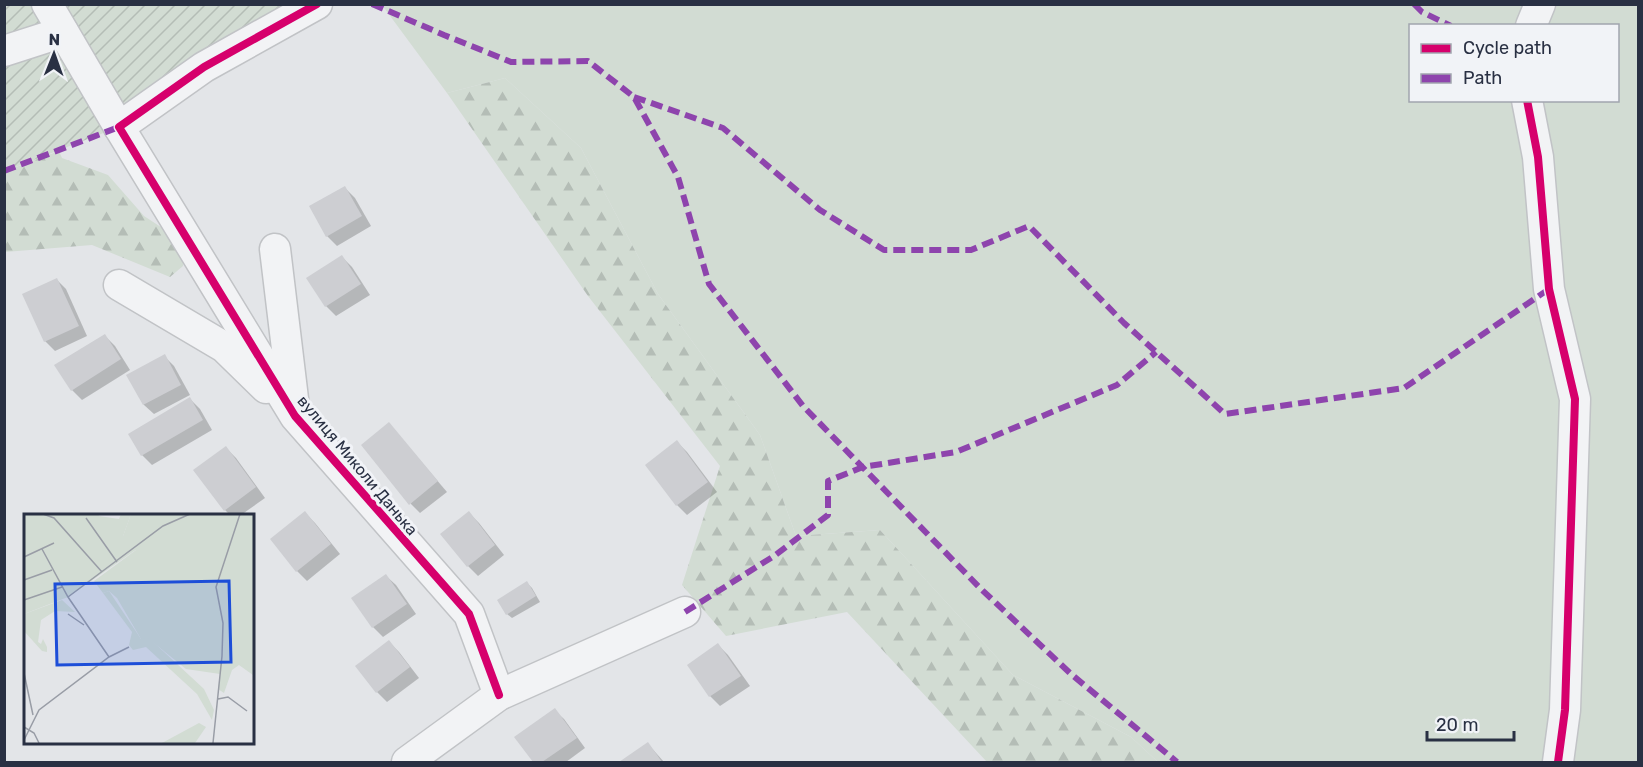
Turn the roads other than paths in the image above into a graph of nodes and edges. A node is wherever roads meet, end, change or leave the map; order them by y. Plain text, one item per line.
1 (47, 4) edge
2 (317, 4) edge
3 (1539, 4) edge
4 (1532, 24) edge
5 (63, 32) junction
6 (4, 51) edge
7 (1527, 102) edge
8 (119, 127) junction
9 (275, 249) dead end
10 (119, 285) dead end
11 (296, 416) junction
12 (685, 612) dead end
13 (499, 695) junction
14 (407, 762) edge
15 (1558, 762) edge

1 - 5 street, вулиця Миколи Данька
2 - 8 street
3 - 4 street
5 - 6 street
5 - 8 street, вулиця Миколи Данька
7 - 15 street
8 - 11 street, вулиця Миколи Данька
9 - 11 street
10 - 11 street
11 - 13 street, вулиця Миколи Данька
12 - 13 street
13 - 14 street

